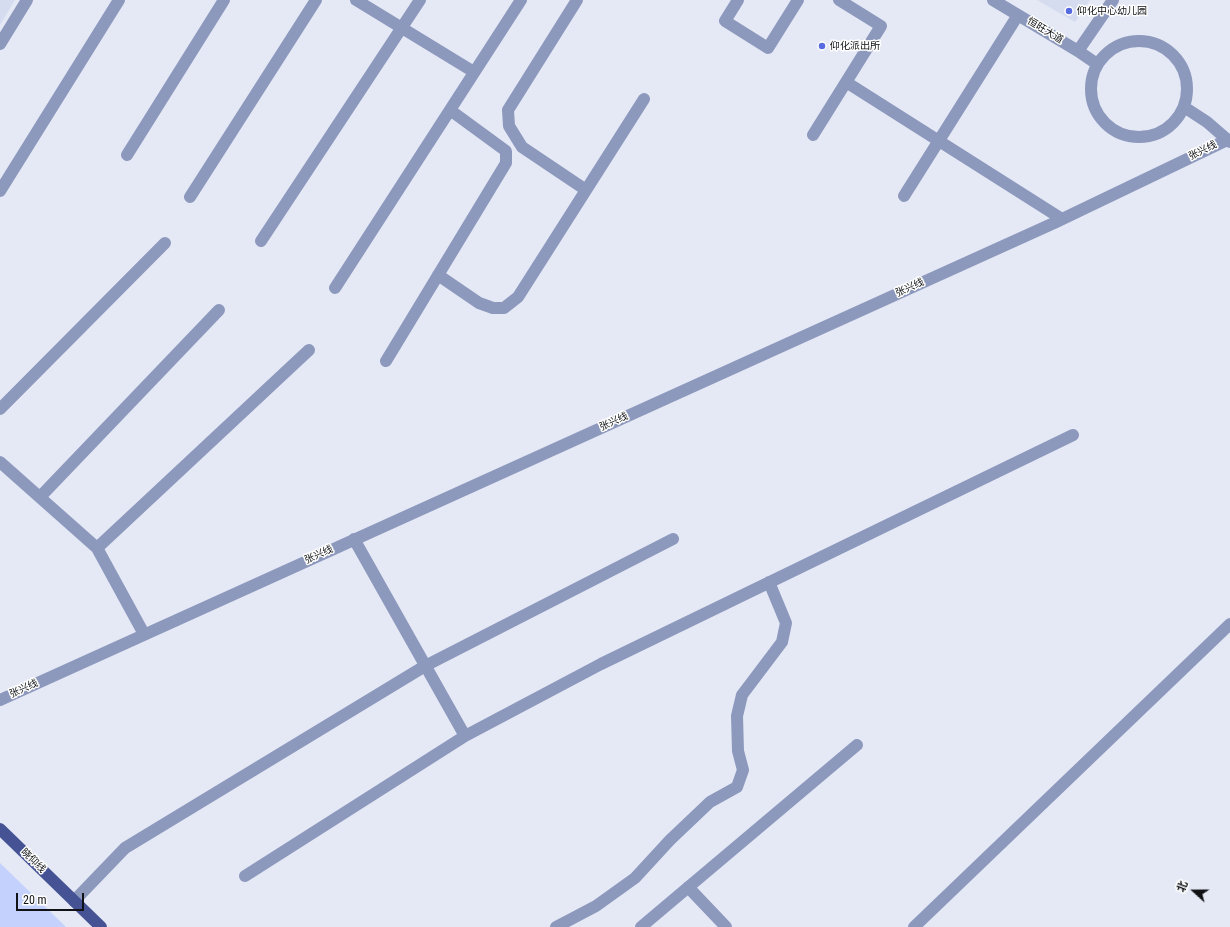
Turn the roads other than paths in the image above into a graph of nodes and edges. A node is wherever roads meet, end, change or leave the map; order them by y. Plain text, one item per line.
1 (27, 0) edge
2 (119, 0) edge
3 (224, 0) edge
4 (316, 0) edge
5 (356, 0) edge
6 (420, 0) edge
7 (521, 0) edge
8 (577, 0) edge
9 (738, 0) edge
10 (798, 0) edge
11 (839, 0) edge
12 (993, 0) edge
13 (1113, 0) edge
14 (1018, 15) junction
15 (401, 28) junction
16 (0, 44) edge
17 (1078, 51) junction
18 (1097, 64) junction
19 (474, 72) junction
20 (846, 82) junction
21 (644, 99) dead end
22 (1184, 107) junction
23 (450, 110) junction
24 (813, 135) dead end
25 (939, 141) junction
26 (1229, 141) edge
27 (127, 155) dead end
28 (586, 190) junction
29 (0, 191) edge
30 (904, 196) dead end
31 (190, 197) dead end
32 (1062, 219) junction
33 (260, 242) dead end
34 (165, 243) dead end
35 (438, 275) junction
36 (335, 288) dead end
37 (219, 310) dead end
38 (309, 350) dead end
39 (386, 361) dead end
40 (0, 409) edge
41 (1073, 436) dead end
42 (0, 462) edge
43 (40, 497) junction
44 (354, 539) junction
45 (673, 539) dead end
46 (97, 548) junction
47 (769, 582) junction
48 (1230, 624) edge
49 (144, 634) junction
50 (426, 666) junction
51 (0, 700) edge
52 (465, 736) junction
53 (857, 745) dead end
54 (0, 829) edge
55 (245, 876) dead end
56 (688, 887) junction
57 (74, 901) junction
58 (101, 927) edge
59 (556, 927) edge
60 (641, 927) edge
61 (726, 927) edge
62 (914, 927) edge

1 - 16 street
2 - 29 street
3 - 27 street
4 - 31 street
5 - 15 street
6 - 15 street
7 - 19 street
8 - 28 street
9 - 10 street
11 - 20 street
12 - 14 street, 恒旺大道
13 - 17 street
14 - 17 street, 恒旺大道
14 - 25 street
15 - 19 street
15 - 33 street
17 - 18 street, 恒旺大道
18 - 22 street
18 - 22 street
19 - 23 street
20 - 24 street
20 - 25 street
21 - 28 street
22 - 26 street
23 - 35 street
23 - 36 street
25 - 30 street
25 - 32 street
26 - 32 street, 张兴线
28 - 35 street
32 - 44 street, 张兴线
34 - 40 street
35 - 39 street
37 - 43 street
38 - 46 street
41 - 47 street
42 - 43 street
43 - 46 street
44 - 49 street, 张兴线
44 - 50 street
45 - 50 street
46 - 49 street
47 - 52 street
47 - 59 street
48 - 62 street
49 - 51 street, 张兴线
50 - 52 street
50 - 57 street
52 - 55 street
53 - 56 street
54 - 57 main road, 晓仰线
56 - 60 street
56 - 61 street
57 - 58 main road, 晓仰线

